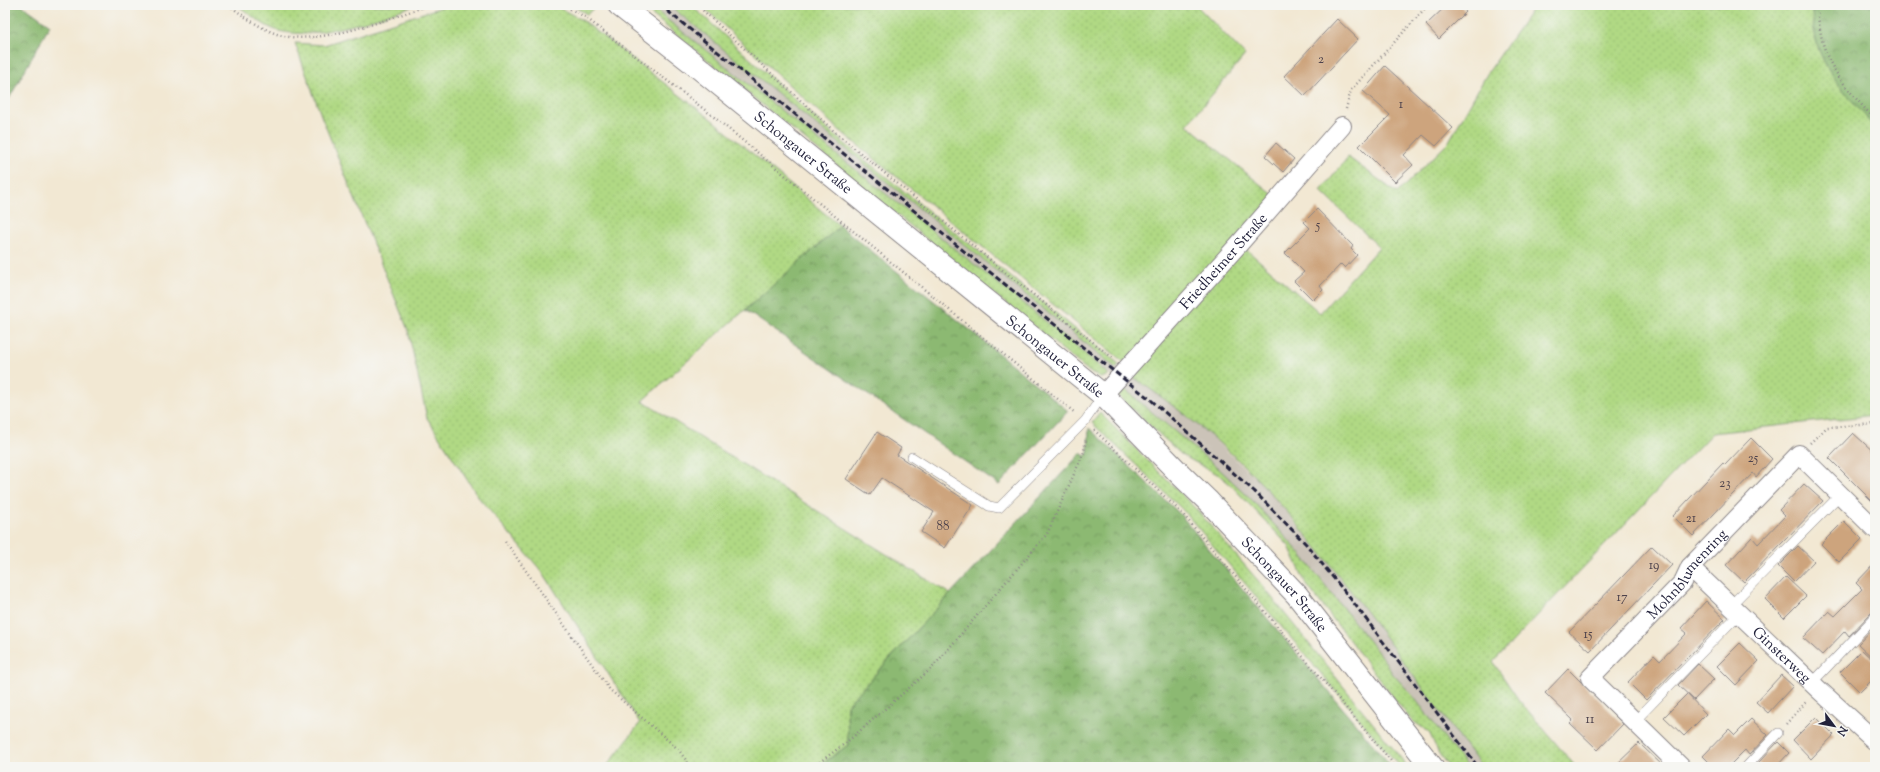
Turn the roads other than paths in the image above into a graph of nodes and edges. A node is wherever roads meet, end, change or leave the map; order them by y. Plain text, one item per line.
1 (619, 5) edge
2 (1342, 126) road end
3 (1103, 395) junction
4 (912, 457) dead end
5 (1840, 495) junction
6 (1875, 529) edge
7 (1690, 567) junction
8 (1735, 609) junction
9 (1875, 617) edge
10 (1815, 686) junction
11 (1635, 721) junction
12 (1778, 733) road end
13 (1875, 741) edge
14 (1432, 767) edge
15 (1681, 767) edge
16 (1746, 767) edge

1 - 3 main road, Schongauer Straße
2 - 3 street, Friedheimer Straße
3 - 4 lane
3 - 14 main road, Schongauer Straße
5 - 6 street
5 - 7 street, Mohnblumenring
5 - 8 lane
7 - 8 street, Ginsterweg
7 - 11 street, Mohnblumenring
8 - 10 street, Ginsterweg
8 - 11 lane
9 - 10 lane
10 - 13 street, Ginsterweg
11 - 15 street, Mohnblumenring
12 - 16 lane

